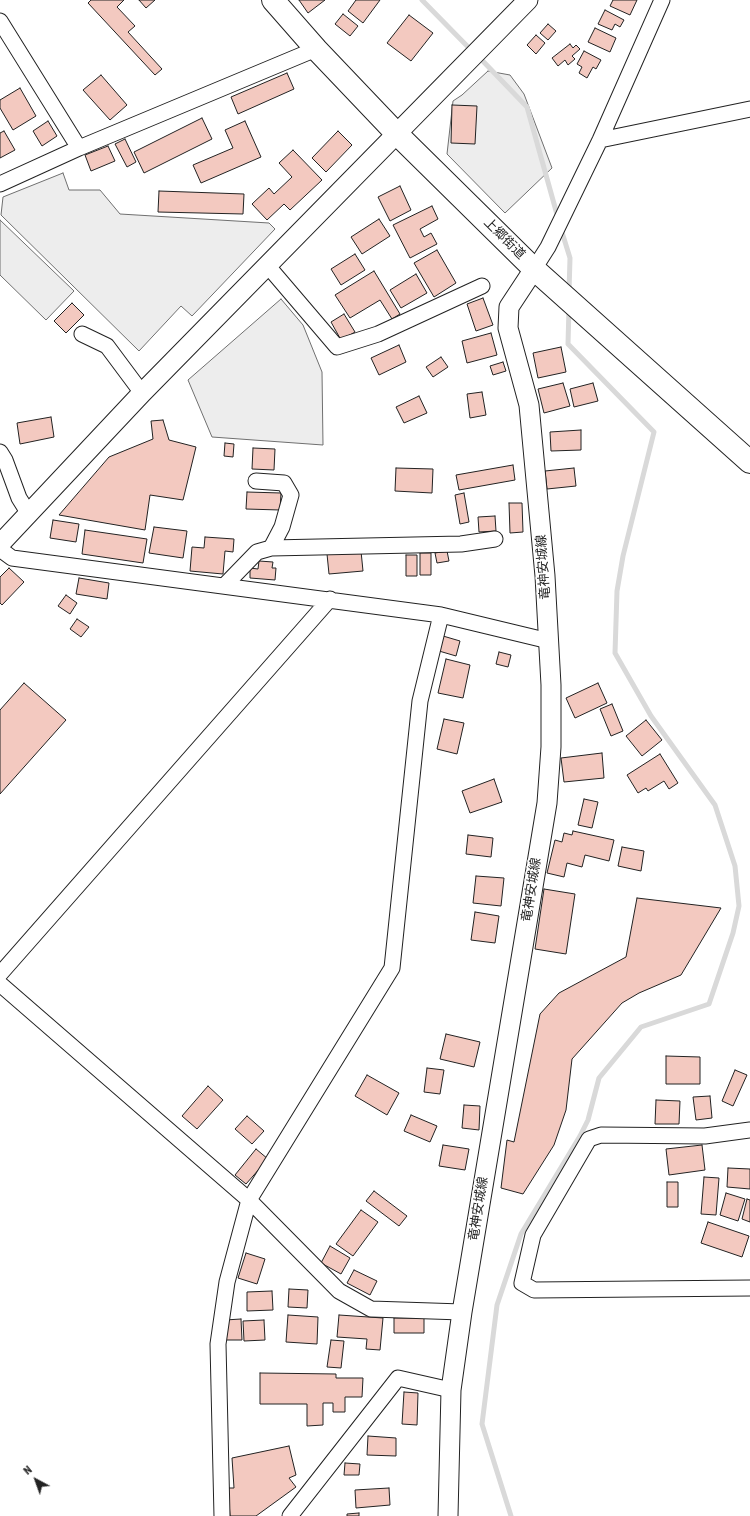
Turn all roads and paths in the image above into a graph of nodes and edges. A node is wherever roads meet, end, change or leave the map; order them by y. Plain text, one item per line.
1 (273, 0) edge
2 (528, 0) edge
3 (662, 0) edge
4 (0, 21) edge
5 (316, 49) junction
6 (750, 108) edge
7 (396, 133) junction
8 (600, 140) junction
9 (79, 148) junction
10 (0, 184) edge
11 (267, 265) junction
12 (534, 269) junction
13 (482, 286) dead end
14 (82, 334) dead end
15 (142, 393) junction
16 (0, 452) edge
17 (750, 462) edge
18 (256, 481) dead end
19 (29, 514) junction
20 (495, 539) dead end
21 (0, 544) edge
22 (271, 548) junction
23 (0, 549) edge
24 (225, 585) junction
25 (330, 599) junction
26 (441, 615) junction
27 (549, 641) junction
28 (0, 974) edge
29 (0, 984) edge
30 (750, 1130) edge
31 (249, 1200) junction
32 (750, 1288) edge
33 (462, 1312) junction
34 (451, 1390) junction
35 (222, 1516) edge
36 (290, 1516) edge
37 (448, 1516) edge

1 - 5 main road, 上郷街道
2 - 7 street
3 - 8 street
4 - 9 street
5 - 7 main road, 上郷街道
5 - 9 street
6 - 8 street
7 - 11 street
7 - 12 main road, 上郷街道
8 - 12 street
9 - 10 street
11 - 13 street
11 - 15 street
12 - 17 main road, 上郷街道
12 - 27 street, 竜神安城線
14 - 15 street
15 - 19 street
16 - 19 street
18 - 22 street
19 - 21 street
20 - 22 street
22 - 24 street
23 - 24 street
24 - 25 street
25 - 26 street
25 - 28 street
26 - 27 street
26 - 31 street
27 - 33 street, 竜神安城線
29 - 31 street
30 - 32 street
31 - 33 street
31 - 35 street
33 - 34 street, 竜神安城線
34 - 36 street
34 - 37 street, 竜神安城線

